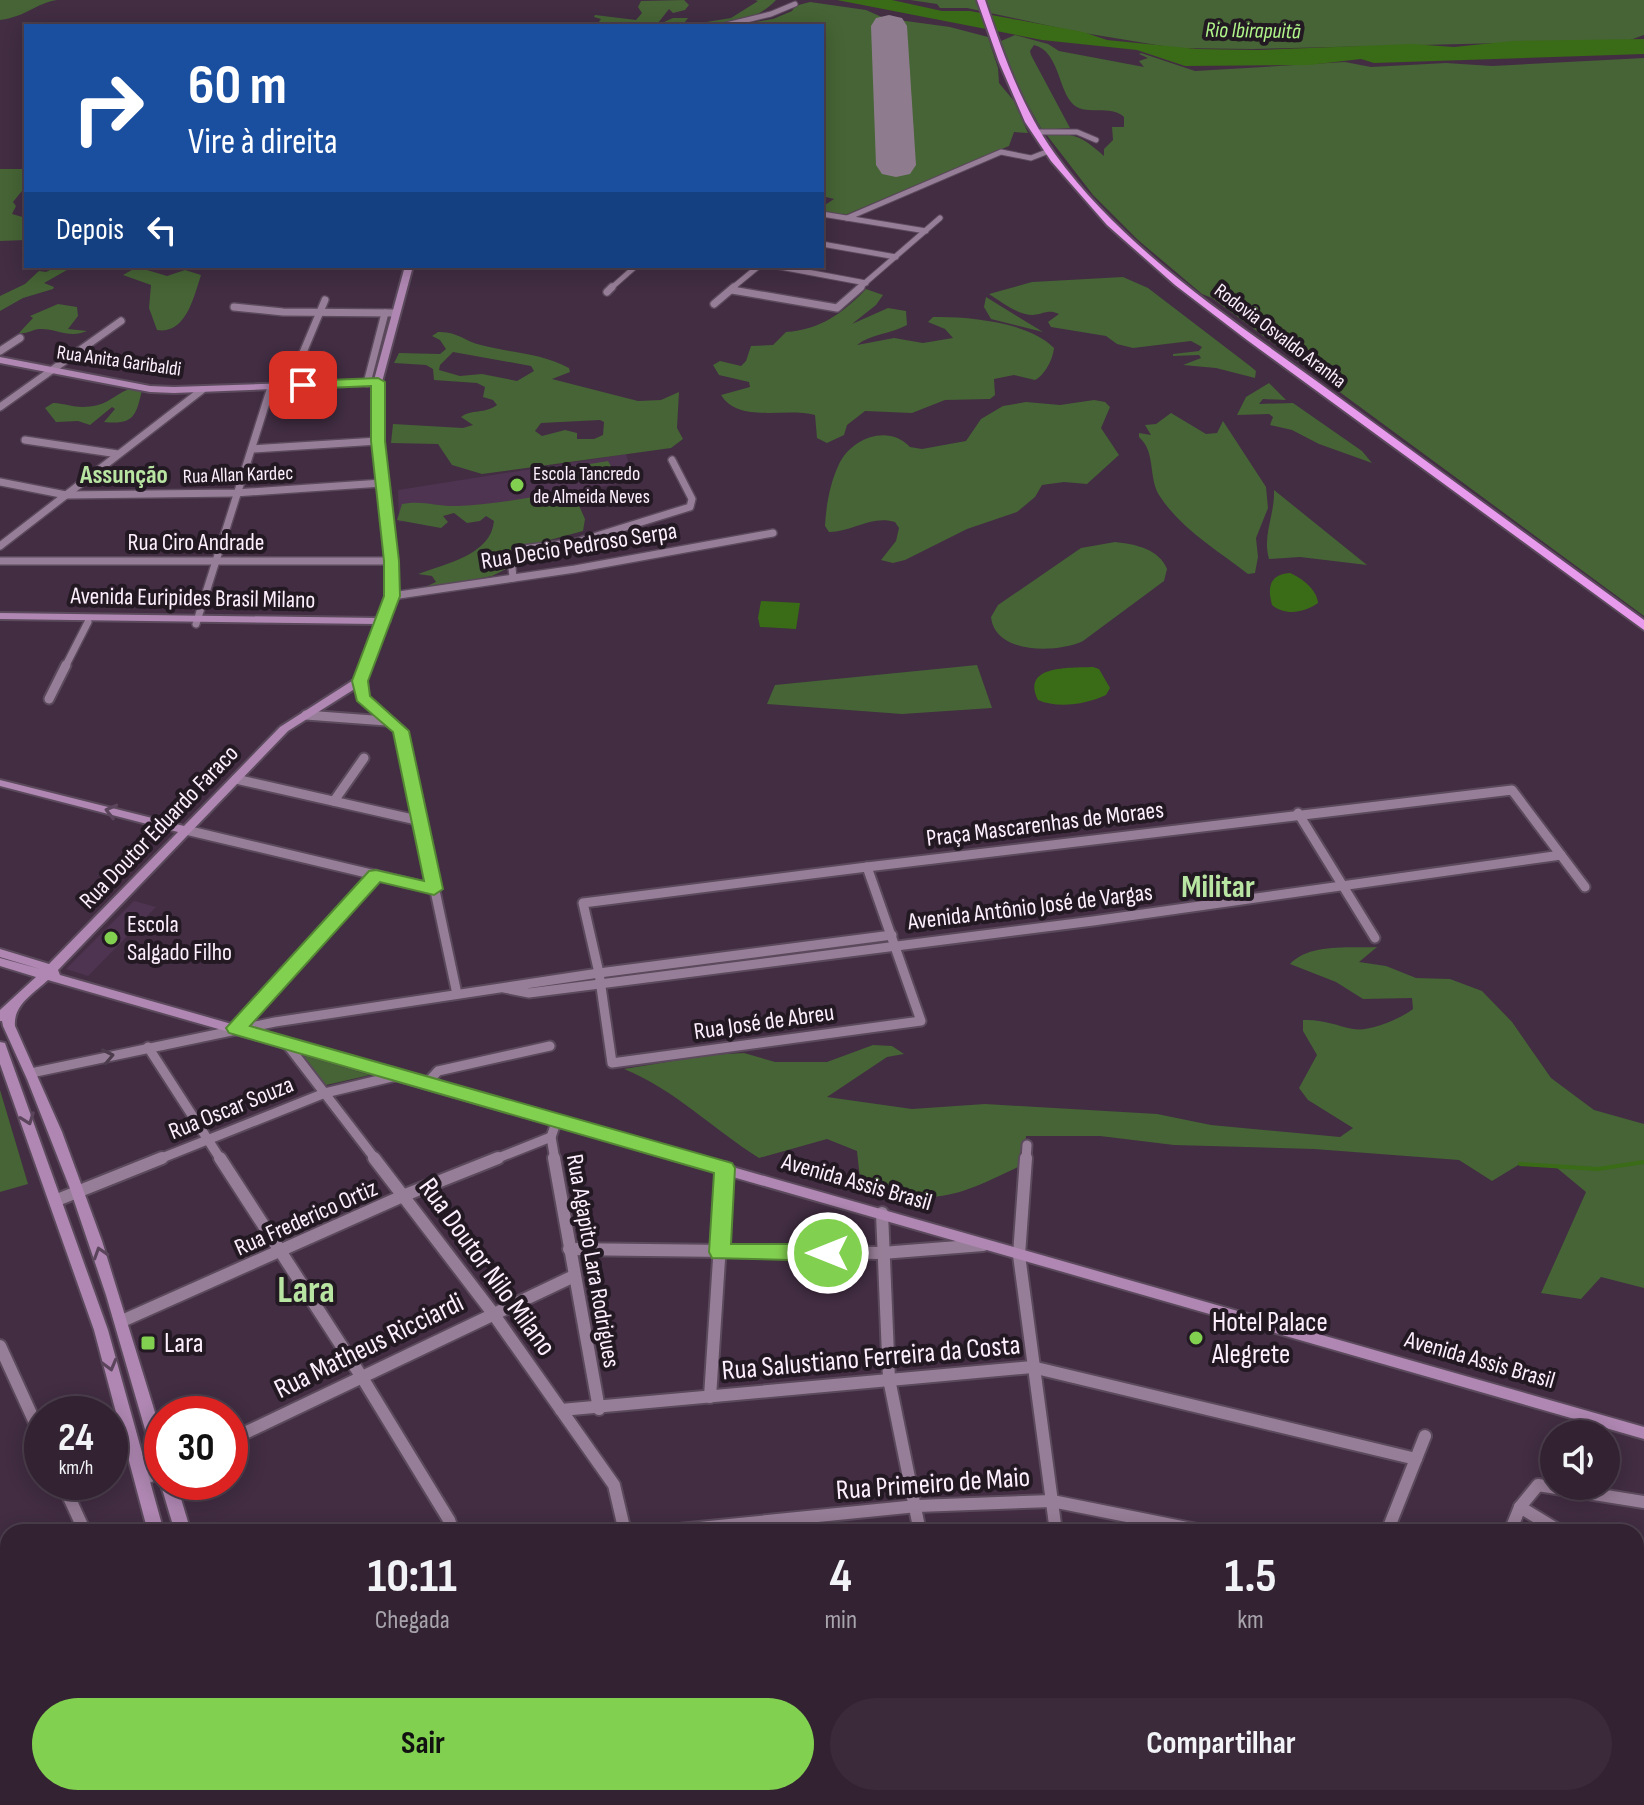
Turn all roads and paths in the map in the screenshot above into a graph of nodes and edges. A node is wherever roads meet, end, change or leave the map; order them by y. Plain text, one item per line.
1 (981, 0) edge
2 (795, 4) dead end
3 (730, 24) edge
4 (1036, 132) junction
5 (1096, 140) dead end
6 (1049, 151) junction
7 (824, 214) edge
8 (847, 218) junction
9 (940, 218) dead end
10 (926, 231) junction
11 (824, 244) edge
12 (896, 257) junction
13 (408, 268) edge
14 (634, 268) edge
15 (757, 268) edge
16 (786, 268) edge
17 (866, 283) junction
18 (732, 290) junction
19 (607, 292) dead end
20 (325, 300) dead end
21 (714, 304) dead end
22 (234, 307) dead end
23 (319, 313) junction
24 (385, 313) junction
25 (396, 313) junction
26 (121, 321) dead end
27 (20, 338) dead end
28 (0, 351) edge
29 (0, 360) edge
30 (51, 370) junction
31 (373, 382) junction
32 (303, 385) junction
33 (271, 387) junction
34 (202, 390) junction
35 (0, 407) edge
36 (25, 440) dead end
37 (378, 441) junction
38 (252, 449) junction
39 (118, 454) junction
40 (672, 460) dead end
41 (0, 482) edge
42 (382, 483) junction
43 (235, 493) junction
44 (66, 495) junction
45 (0, 531) edge
46 (773, 533) dead end
47 (15, 534) junction
48 (0, 546) edge
49 (0, 561) edge
50 (392, 561) junction
51 (214, 562) junction
52 (513, 578) junction
53 (392, 596) junction
54 (0, 619) edge
55 (36, 619) junction
56 (148, 620) junction
57 (197, 621) junction
58 (88, 622) junction
59 (384, 624) junction
60 (1644, 626) edge
61 (360, 681) junction
62 (49, 699) dead end
63 (306, 715) junction
64 (389, 721) junction
65 (364, 758) dead end
66 (236, 779) junction
67 (0, 783) edge
68 (334, 801) junction
69 (1298, 813) junction
70 (421, 821) junction
71 (186, 830) junction
72 (1561, 855) junction
73 (867, 866) junction
74 (376, 875) junction
75 (1341, 886) junction
76 (1585, 887) dead end
77 (434, 889) junction
78 (1375, 938) dead end
79 (894, 940) junction
80 (0, 953) edge
81 (0, 962) edge
82 (51, 974) junction
83 (599, 978) junction
84 (457, 994) junction
85 (15, 1003) junction
86 (0, 1017) edge
87 (236, 1028) junction
88 (286, 1043) junction
89 (0, 1046) edge
90 (550, 1046) dead end
91 (148, 1047) junction
92 (31, 1073) junction
93 (400, 1075) junction
94 (6, 1076) edge
95 (427, 1083) junction
96 (325, 1093) junction
97 (557, 1120) junction
98 (551, 1137) junction
99 (208, 1138) junction
100 (1027, 1145) dead end
101 (725, 1168) junction
102 (80, 1191) junction
103 (405, 1195) junction
104 (57, 1200) junction
105 (882, 1213) junction
106 (983, 1245) junction
107 (569, 1249) junction
108 (282, 1252) junction
109 (720, 1252) junction
110 (882, 1253) junction
111 (1019, 1255) junction
112 (574, 1276) junction
113 (492, 1312) junction
114 (122, 1321) junction
115 (0, 1346) edge
116 (1032, 1367) junction
117 (363, 1379) junction
118 (889, 1379) junction
119 (710, 1397) junction
120 (24, 1399) edge
121 (144, 1399) edge
122 (599, 1409) junction
123 (561, 1410) junction
124 (248, 1432) edge
125 (1644, 1433) edge
126 (1425, 1436) dead end
127 (1416, 1459) junction
128 (144, 1479) edge
129 (141, 1480) junction
130 (70, 1500) edge
131 (173, 1500) edge
132 (1052, 1501) junction
133 (1644, 1502) edge
134 (917, 1506) junction
135 (1520, 1507) junction
136 (81, 1524) edge
137 (154, 1524) edge
138 (181, 1524) edge
139 (450, 1524) edge
140 (623, 1524) edge
141 (738, 1524) edge
142 (919, 1524) edge
143 (1055, 1524) edge
144 (1167, 1524) edge
145 (1390, 1524) edge
146 (1513, 1524) edge
147 (1548, 1524) edge

1 - 4 highway, Rodovia Osvaldo Aranha
2 - 3 street
4 - 5 street
4 - 6 highway, Rodovia Osvaldo Aranha
6 - 8 street
6 - 60 highway, Rodovia Osvaldo Aranha
7 - 8 street
8 - 10 street
9 - 10 street
10 - 12 street
11 - 12 street
12 - 17 street
13 - 25 main road
14 - 19 street
15 - 18 street
16 - 17 street
17 - 18 street
18 - 21 street
20 - 23 street
22 - 23 street
23 - 24 street
23 - 32 street
24 - 25 street
24 - 31 street
25 - 31 main road
26 - 30 street
27 - 28 street
29 - 30 main road, Rua Anita Garibaldi
30 - 34 main road, Rua Anita Garibaldi
30 - 35 street
31 - 32 main road, Rua Anita Garibaldi
31 - 37 main road
32 - 33 main road, Rua Anita Garibaldi
33 - 34 main road, Rua Anita Garibaldi
33 - 38 street
34 - 39 street
36 - 39 street
37 - 38 street
37 - 42 main road
38 - 43 street
39 - 44 street
40 - 52 street
41 - 44 street, Rua Allan Kardec
42 - 43 street, Rua Allan Kardec
42 - 50 main road
43 - 44 street, Rua Allan Kardec
43 - 51 street
44 - 47 street
45 - 47 street
46 - 52 street, Rua Decio Pedroso Serpa
47 - 48 street
49 - 51 street, Rua Ciro Andrade
50 - 51 street, Rua Ciro Andrade
50 - 53 main road
51 - 57 street
52 - 53 street, Rua Decio Pedroso Serpa
53 - 59 main road
54 - 55 main road, Avenida Euripides Brasil Milano
55 - 56 main road, Avenida Euripides Brasil Milano
55 - 58 main road, Avenida Euripides Brasil Milano
56 - 57 main road, Avenida Euripides Brasil Milano
56 - 58 main road, Avenida Euripides Brasil Milano
57 - 59 main road, Avenida Euripides Brasil Milano
58 - 62 street
59 - 61 main road
61 - 63 main road, Rua Doutor Eduardo Faraco
61 - 64 street
63 - 64 street
63 - 66 main road, Rua Doutor Eduardo Faraco
64 - 70 street
65 - 68 street
66 - 68 street
66 - 71 main road, Rua Doutor Eduardo Faraco
71 -> 67 main road
68 - 70 street
69 - 72 street, Praça Mascarenhas de Moraes
69 - 73 street, Praça Mascarenhas de Moraes
69 - 75 street
70 - 77 street
71 - 74 street
71 - 82 main road, Rua Doutor Eduardo Faraco
72 - 75 street, Avenida Antônio José de Vargas
72 - 76 street
73 - 79 street
73 - 83 street, Praça Mascarenhas de Moraes
74 - 77 street
74 - 87 street
75 - 78 street
75 - 79 street, Avenida Antônio José de Vargas
77 - 84 street
79 - 83 street, Avenida Antônio José de Vargas
79 - 83 street, Rua José de Abreu
80 - 82 main road, Avenida Assis Brasil
81 - 82 main road, Avenida Assis Brasil
82 - 85 main road, Rua Doutor Eduardo Faraco
82 - 87 main road, Avenida Assis Brasil
83 - 84 street, Avenida Antônio José de Vargas
84 - 87 street, Avenida Antônio José de Vargas
85 - 86 main road, Rua Doutor Eduardo Faraco
85 - 92 main road
87 - 88 main road, Avenida Assis Brasil
87 - 91 street, Avenida Antônio José de Vargas
88 - 93 main road, Avenida Assis Brasil
88 - 96 street, Rua Doutor Nilo Milano
89 - 94 main road
90 - 95 street
92 -> 91 street, Avenida Antônio José de Vargas
91 - 99 street
92 - 94 main road
92 - 102 main road
93 - 95 main road, Avenida Assis Brasil
93 - 96 street, Rua Oscar Souza
94 -> 104 main road
95 - 97 main road, Avenida Assis Brasil
96 - 99 street, Rua Oscar Souza
96 - 103 street, Rua Doutor Nilo Milano
97 - 98 street, Rua Agapito Lara Rodrigues
97 - 101 main road, Avenida Assis Brasil
98 - 103 street, Rua Frederico Ortiz
98 - 107 street, Rua Agapito Lara Rodrigues
99 - 102 street, Rua Oscar Souza
99 - 108 street
100 - 111 street
101 - 105 main road, Avenida Assis Brasil
101 - 109 street
102 - 104 street, Rua Oscar Souza
114 -> 102 main road
103 - 108 street, Rua Frederico Ortiz
103 - 113 street, Rua Doutor Nilo Milano
104 -> 129 main road
105 - 106 main road, Avenida Assis Brasil
105 - 110 street
106 - 110 street
106 - 111 main road, Avenida Assis Brasil
107 - 109 street
107 - 112 street, Rua Agapito Lara Rodrigues
108 - 114 street, Rua Frederico Ortiz
108 - 117 street
109 - 110 street
109 - 119 street
110 - 118 street
111 - 116 street
111 - 125 main road, Avenida Assis Brasil
112 - 113 street, Rua Matheus Ricciardi
112 - 122 street, Rua Agapito Lara Rodrigues
113 - 117 street, Rua Matheus Ricciardi
113 - 123 street, Rua Doutor Nilo Milano
114 - 121 main road
115 - 120 street
116 - 118 street, Rua Salustiano Ferreira da Costa
116 - 127 street, Rua Salustiano Ferreira da Costa
116 - 132 street
117 - 124 street, Rua Matheus Ricciardi
117 - 139 street
118 - 119 street, Rua Salustiano Ferreira da Costa
118 - 134 street
119 - 122 street, Rua Salustiano Ferreira da Costa
122 - 123 street, Rua Salustiano Ferreira da Costa
123 - 140 street, Rua Doutor Nilo Milano
126 - 127 street
127 - 145 street
128 - 129 street
129 - 137 main road
130 - 136 street
131 - 138 main road
132 - 134 street, Rua Primeiro de Maio
132 - 143 street
132 - 144 street, Rua Primeiro de Maio
133 - 135 street
134 - 141 street, Rua Primeiro de Maio
134 - 142 street
135 - 146 street
135 - 147 street

